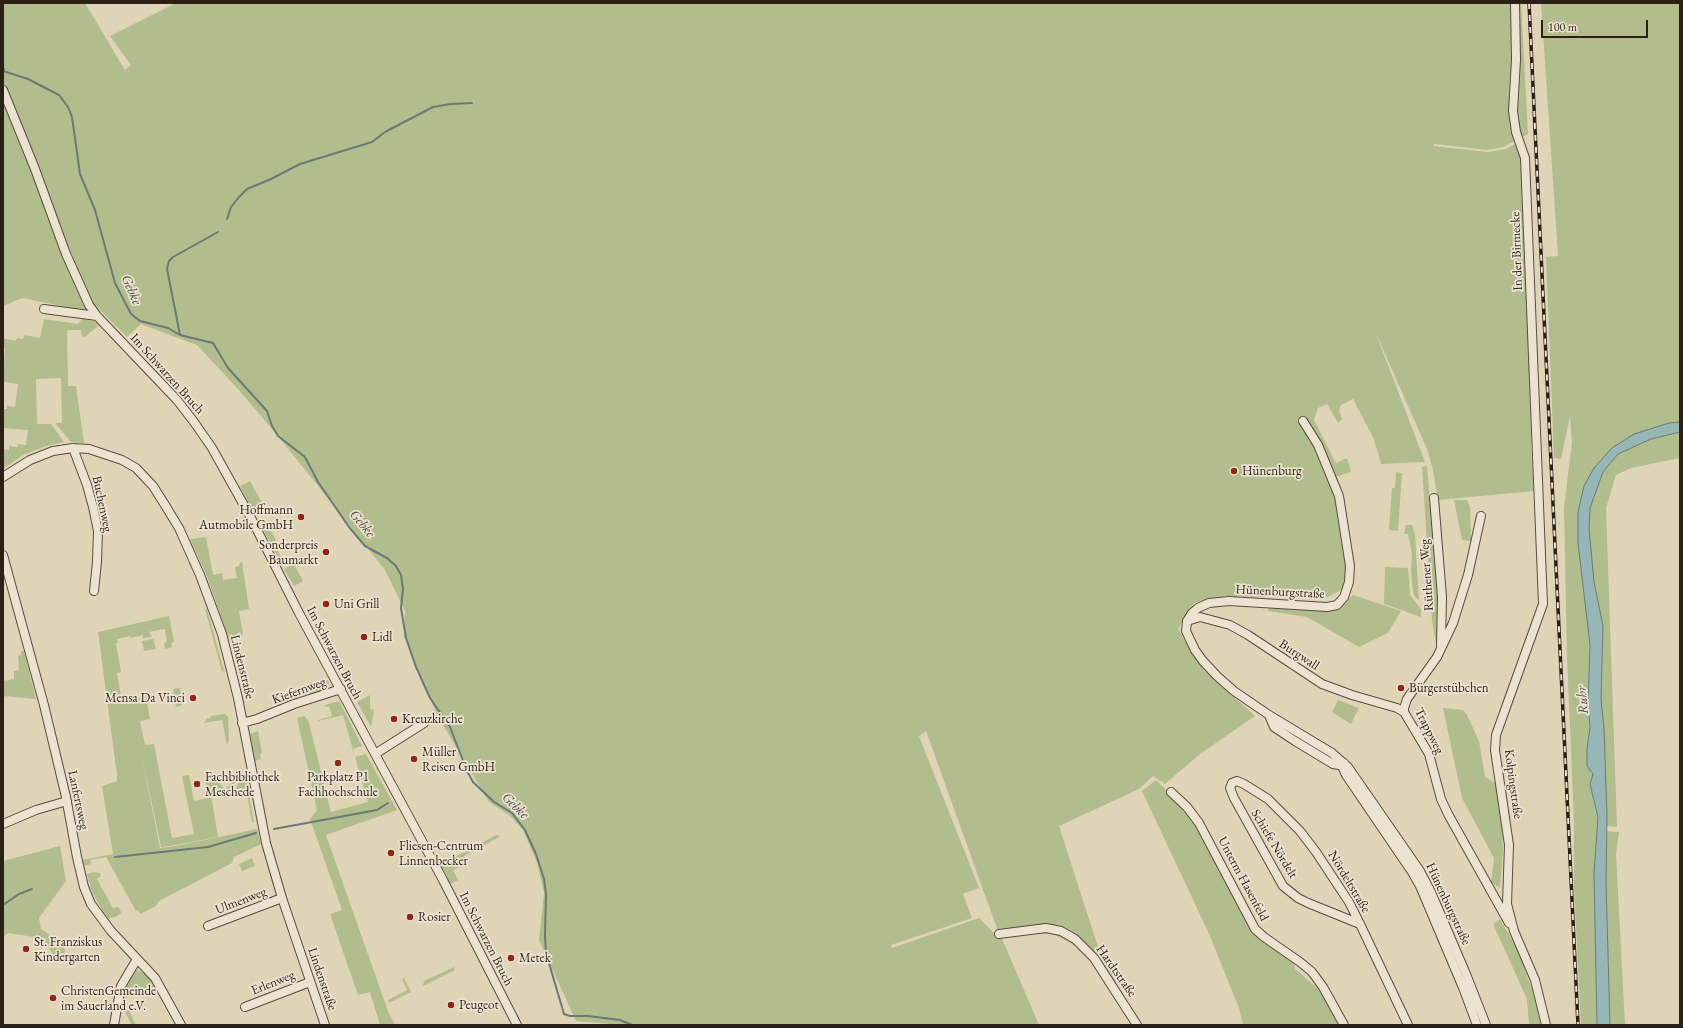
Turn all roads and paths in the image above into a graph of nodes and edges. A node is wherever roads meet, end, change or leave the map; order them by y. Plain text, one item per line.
1 (1515, 3) edge
2 (3, 90) edge
3 (44, 309) dead end
4 (97, 316) junction
5 (1303, 421) dead end
6 (73, 448) junction
7 (3, 477) edge
8 (1434, 498) dead end
9 (1539, 500) joint
10 (1481, 516) dead end
11 (3, 555) edge
12 (94, 591) dead end
13 (1198, 608) junction
14 (1200, 617) junction
15 (1187, 620) junction
16 (1441, 650) junction
17 (341, 689) junction
18 (1407, 699) junction
19 (1388, 705) junction
20 (1404, 712) junction
21 (1269, 715) junction
22 (242, 722) junction
23 (424, 723) dead end
24 (375, 754) junction
25 (1344, 767) junction
26 (1234, 782) joint
27 (1171, 792) dead end
28 (67, 801) junction
29 (3, 824) edge
30 (282, 898) junction
31 (1360, 924) junction
32 (208, 926) dead end
33 (1514, 931) junction
34 (999, 934) dead end
35 (137, 959) junction
36 (310, 982) junction
37 (245, 1007) dead end
38 (114, 1025) edge
39 (181, 1025) edge
40 (325, 1025) edge
41 (516, 1025) edge
42 (1137, 1025) edge
43 (1344, 1025) edge
44 (1408, 1025) edge
45 (1477, 1025) edge
46 (1486, 1025) edge
47 (1546, 1025) edge

1 - 9 street, In der Birmecke
2 - 4 street, Im Schwarzen Bruch
3 - 4 street
4 - 17 street, Im Schwarzen Bruch
5 - 13 street, Hünenburgstraße
6 - 7 street, Lindenstraße
6 - 12 street, Buchenweg
6 - 22 street, Lindenstraße
8 - 16 street, Rüthener Weg
9 - 33 street, Kolpingstraße
10 - 16 street, Trappweg
11 - 28 street, Lanfertsweg
13 - 14 street
13 - 15 street, Hünenburgstraße
14 - 15 street, Burgwall
14 - 19 street, Burgwall
15 - 21 street, Hünenburgstraße
16 - 18 street, Trappweg
17 - 22 street, Kiefernweg
17 - 24 street, Im Schwarzen Bruch
18 - 19 street
18 - 20 street, Trappweg
19 - 20 street, Burgwall
20 - 33 street, Trappweg
21 - 25 street, Hünenburgstraße
21 - 25 street, Hünenburgstraße
22 - 30 street, Lindenstraße
23 - 24 street
24 - 41 street, Im Schwarzen Bruch
25 - 45 street, Hünenburgstraße
25 - 46 street, Hünenburgstraße
26 - 31 street, Nördeltstraße
26 - 31 street, Schiefe Nördelt
27 - 43 street, Unterm Hasenfeld
28 - 29 street
28 - 35 street, Lanfertsweg
30 - 32 street, Ulmenweg
30 - 36 street, Lindenstraße
31 - 44 street, Nördeltstraße
33 - 47 street, Kolpingstraße
34 - 42 street, Hardtstraße
35 - 38 street
35 - 39 street, Lanfertsweg
36 - 37 street, Erlenweg
36 - 40 street, Lindenstraße

